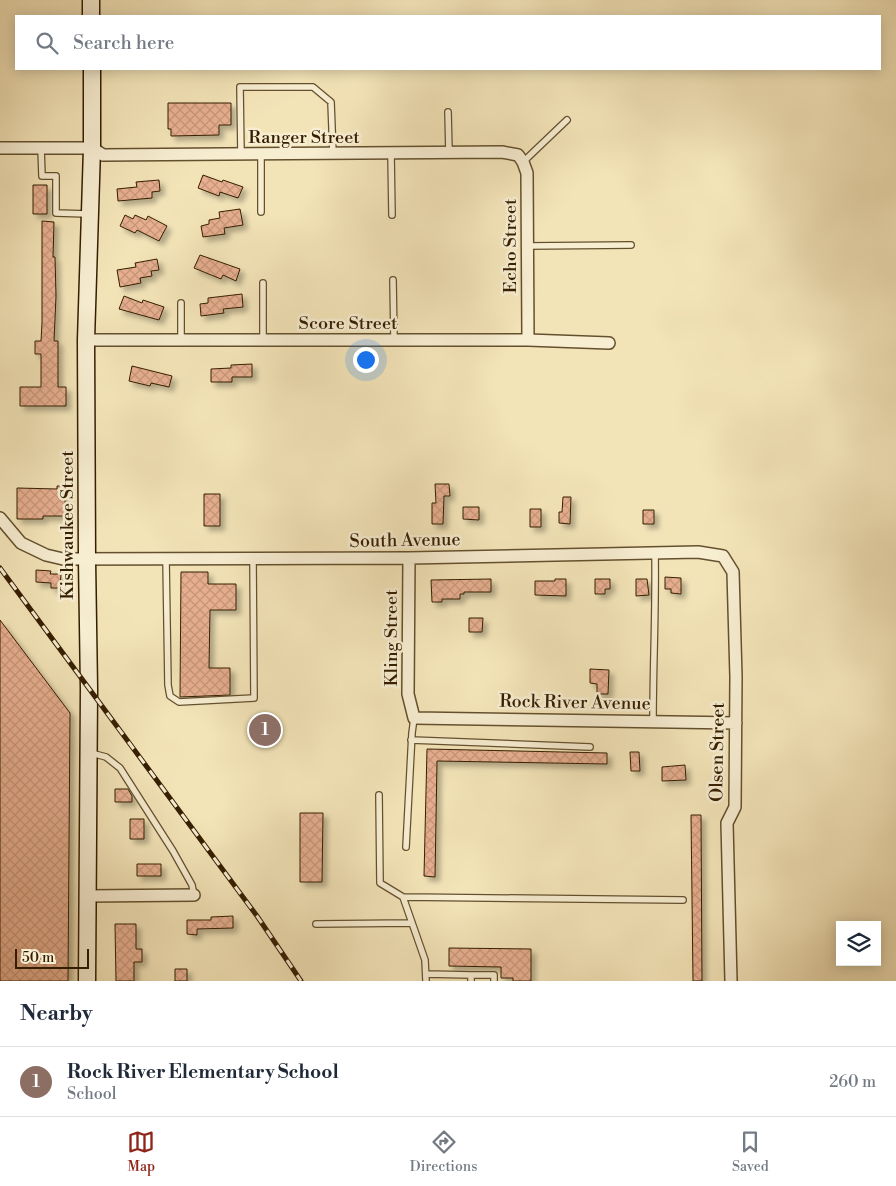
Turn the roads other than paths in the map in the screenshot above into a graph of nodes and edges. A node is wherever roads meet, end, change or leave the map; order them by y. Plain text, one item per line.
1 (92, 0) edge
2 (92, 15) edge
3 (92, 70) edge
4 (448, 112) dead end
5 (567, 120) dead end
6 (0, 148) edge
7 (41, 148) junction
8 (92, 148) junction
9 (449, 153) junction
10 (333, 154) junction
11 (390, 154) junction
12 (241, 155) junction
13 (261, 155) junction
14 (521, 159) junction
15 (261, 212) dead end
16 (90, 214) junction
17 (392, 215) dead end
18 (631, 245) dead end
19 (527, 246) junction
20 (393, 280) dead end
21 (263, 284) dead end
22 (181, 303) dead end
23 (86, 340) junction
24 (181, 340) junction
25 (263, 340) junction
26 (394, 340) junction
27 (528, 340) junction
28 (610, 343) dead end
29 (0, 518) edge
30 (655, 553) junction
31 (723, 556) joint
32 (409, 558) junction
33 (166, 559) junction
34 (253, 559) junction
35 (87, 560) junction
36 (414, 718) junction
37 (653, 721) junction
38 (736, 723) junction
39 (411, 740) junction
40 (590, 747) dead end
41 (89, 753) junction
42 (379, 795) dead end
43 (406, 847) dead end
44 (194, 895) joint
45 (87, 896) junction
46 (403, 898) junction
47 (684, 900) dead end
48 (412, 923) junction
49 (316, 924) dead end
50 (426, 978) edge
51 (471, 978) edge
52 (87, 981) edge
53 (494, 981) edge
54 (731, 981) edge

1 - 2 street
3 - 8 street, Kishwaukee Street
4 - 9 lane
5 - 14 lane
6 - 7 street, Ranger Street
7 - 8 street, Ranger Street
7 - 16 lane
8 - 12 street, Ranger Street
8 - 16 street, Kishwaukee Street
9 - 11 street, Ranger Street
9 - 14 street, Ranger Street
10 - 11 street, Ranger Street
10 - 12 lane
10 - 13 street, Ranger Street
11 - 17 lane
12 - 13 street, Ranger Street
13 - 15 lane
14 - 19 street, Echo Street
16 - 23 street, Kishwaukee Street
18 - 19 lane
19 - 27 street, Echo Street
20 - 26 lane
21 - 25 lane
22 - 24 lane
23 - 24 street, Score Street
23 - 35 street, Kishwaukee Street
24 - 25 street, Score Street
25 - 26 street, Score Street
26 - 27 street, Score Street
27 - 28 street, Score Street
29 - 35 street, South Avenue
30 - 31 street, South Avenue
30 - 32 street, South Avenue
30 - 37 lane
31 - 38 street, Olsen Street
32 - 34 street, South Avenue
32 - 36 street, Kling Street
33 - 34 street, South Avenue
33 - 34 lane
33 - 35 street, South Avenue
35 - 41 street, Kishwaukee Street
36 - 37 street, Rock River Avenue
36 - 39 lane
37 - 38 street, Rock River Avenue
38 - 54 street, Olsen Street
39 - 40 lane
39 - 43 lane
41 - 44 lane
41 - 45 street, Kishwaukee Street
42 - 46 lane
44 - 45 street
45 - 52 street, Kishwaukee Street
46 - 47 lane
46 - 48 lane
48 - 49 lane
48 - 50 lane
50 - 51 lane
51 - 53 lane

